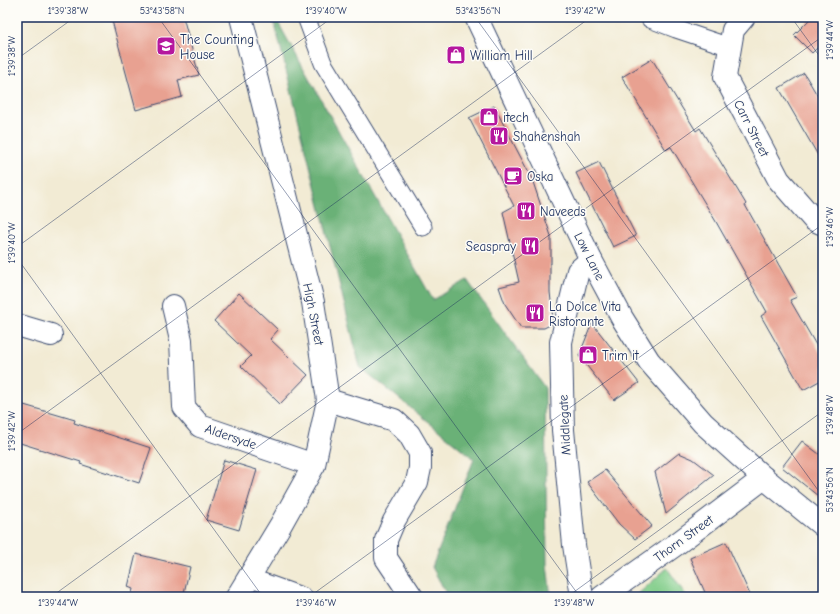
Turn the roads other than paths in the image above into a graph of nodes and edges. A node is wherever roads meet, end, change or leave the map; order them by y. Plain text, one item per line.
1 (241, 17) edge
2 (306, 17) edge
3 (476, 17) edge
4 (649, 17) edge
5 (744, 17) edge
6 (730, 47) junction
7 (823, 224) edge
8 (423, 228) dead end
9 (591, 260) junction
10 (173, 306) dead end
11 (17, 325) edge
12 (51, 335) dead end
13 (328, 400) junction
14 (314, 465) junction
15 (764, 478) junction
16 (823, 526) edge
17 (249, 577) junction
18 (237, 597) edge
19 (304, 597) edge
20 (412, 597) edge
21 (582, 597) edge
22 (602, 597) edge

1 - 13 street, High Street
2 - 8 lane
3 - 9 street, Low Lane
4 - 6 lane
5 - 6 street, Carr Street
6 - 7 street, Carr Street
9 - 15 street, Low Lane
9 - 21 street, Middlegate
10 - 14 street, Aldersyde
11 - 12 street
13 - 14 street, High Street
13 - 20 street
14 - 17 street, High Street
15 - 16 street, Low Lane
15 - 22 street, Thorn Street
17 - 18 street, High Street
17 - 19 lane

